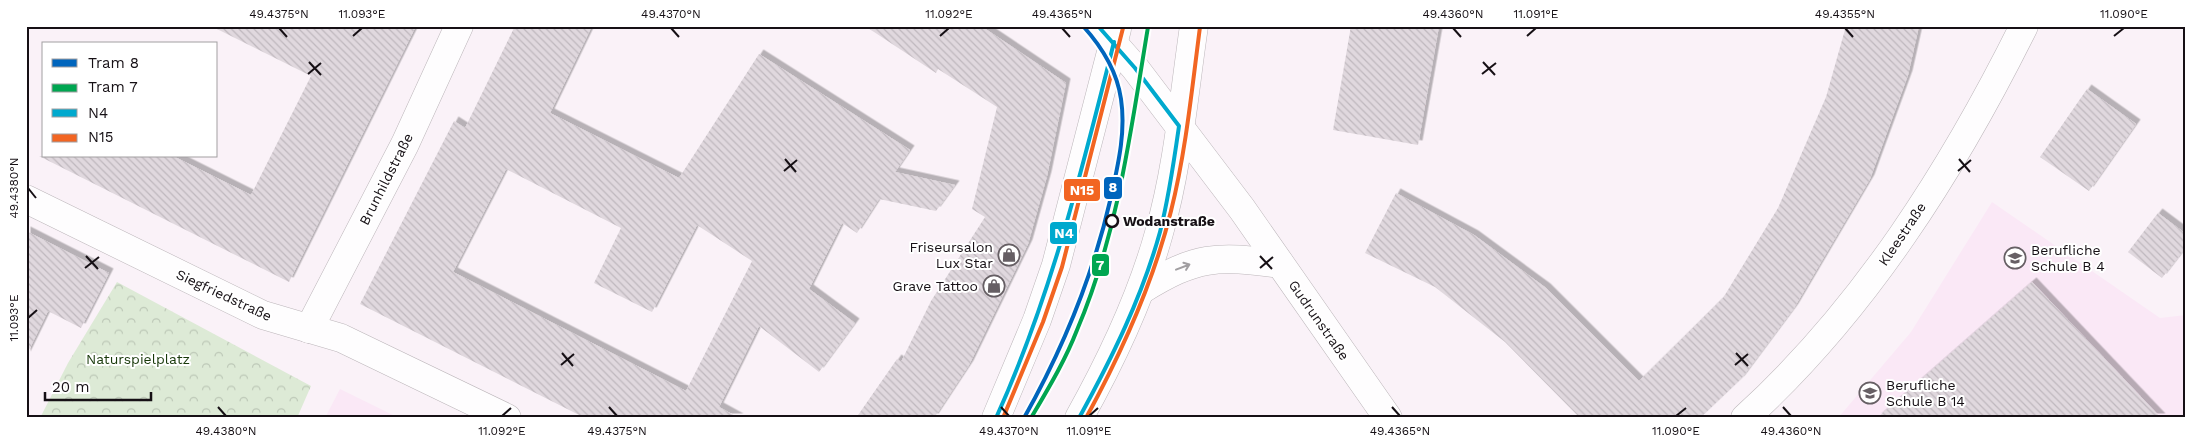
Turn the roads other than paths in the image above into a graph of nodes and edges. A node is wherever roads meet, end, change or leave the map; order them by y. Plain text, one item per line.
1 (459, 26) edge
2 (1194, 26) edge
3 (2024, 26) edge
4 (1110, 32) edge
5 (1179, 126) junction
6 (26, 199) edge
7 (1280, 264) junction
8 (1141, 290) junction
9 (309, 329) junction
10 (507, 418) edge
11 (996, 418) edge
12 (1079, 418) edge
13 (1388, 418) edge
14 (1745, 418) edge

1 - 9 street, Brunhildstraße
2 - 5 street
3 - 14 street, Kleestraße
4 - 5 street
4 - 11 street
5 - 7 street, Gudrunstraße
5 - 8 street
6 - 9 street, Siegfriedstraße
8 -> 7 street
7 - 13 street, Gudrunstraße
8 - 12 street
9 - 10 street, Siegfriedstraße

